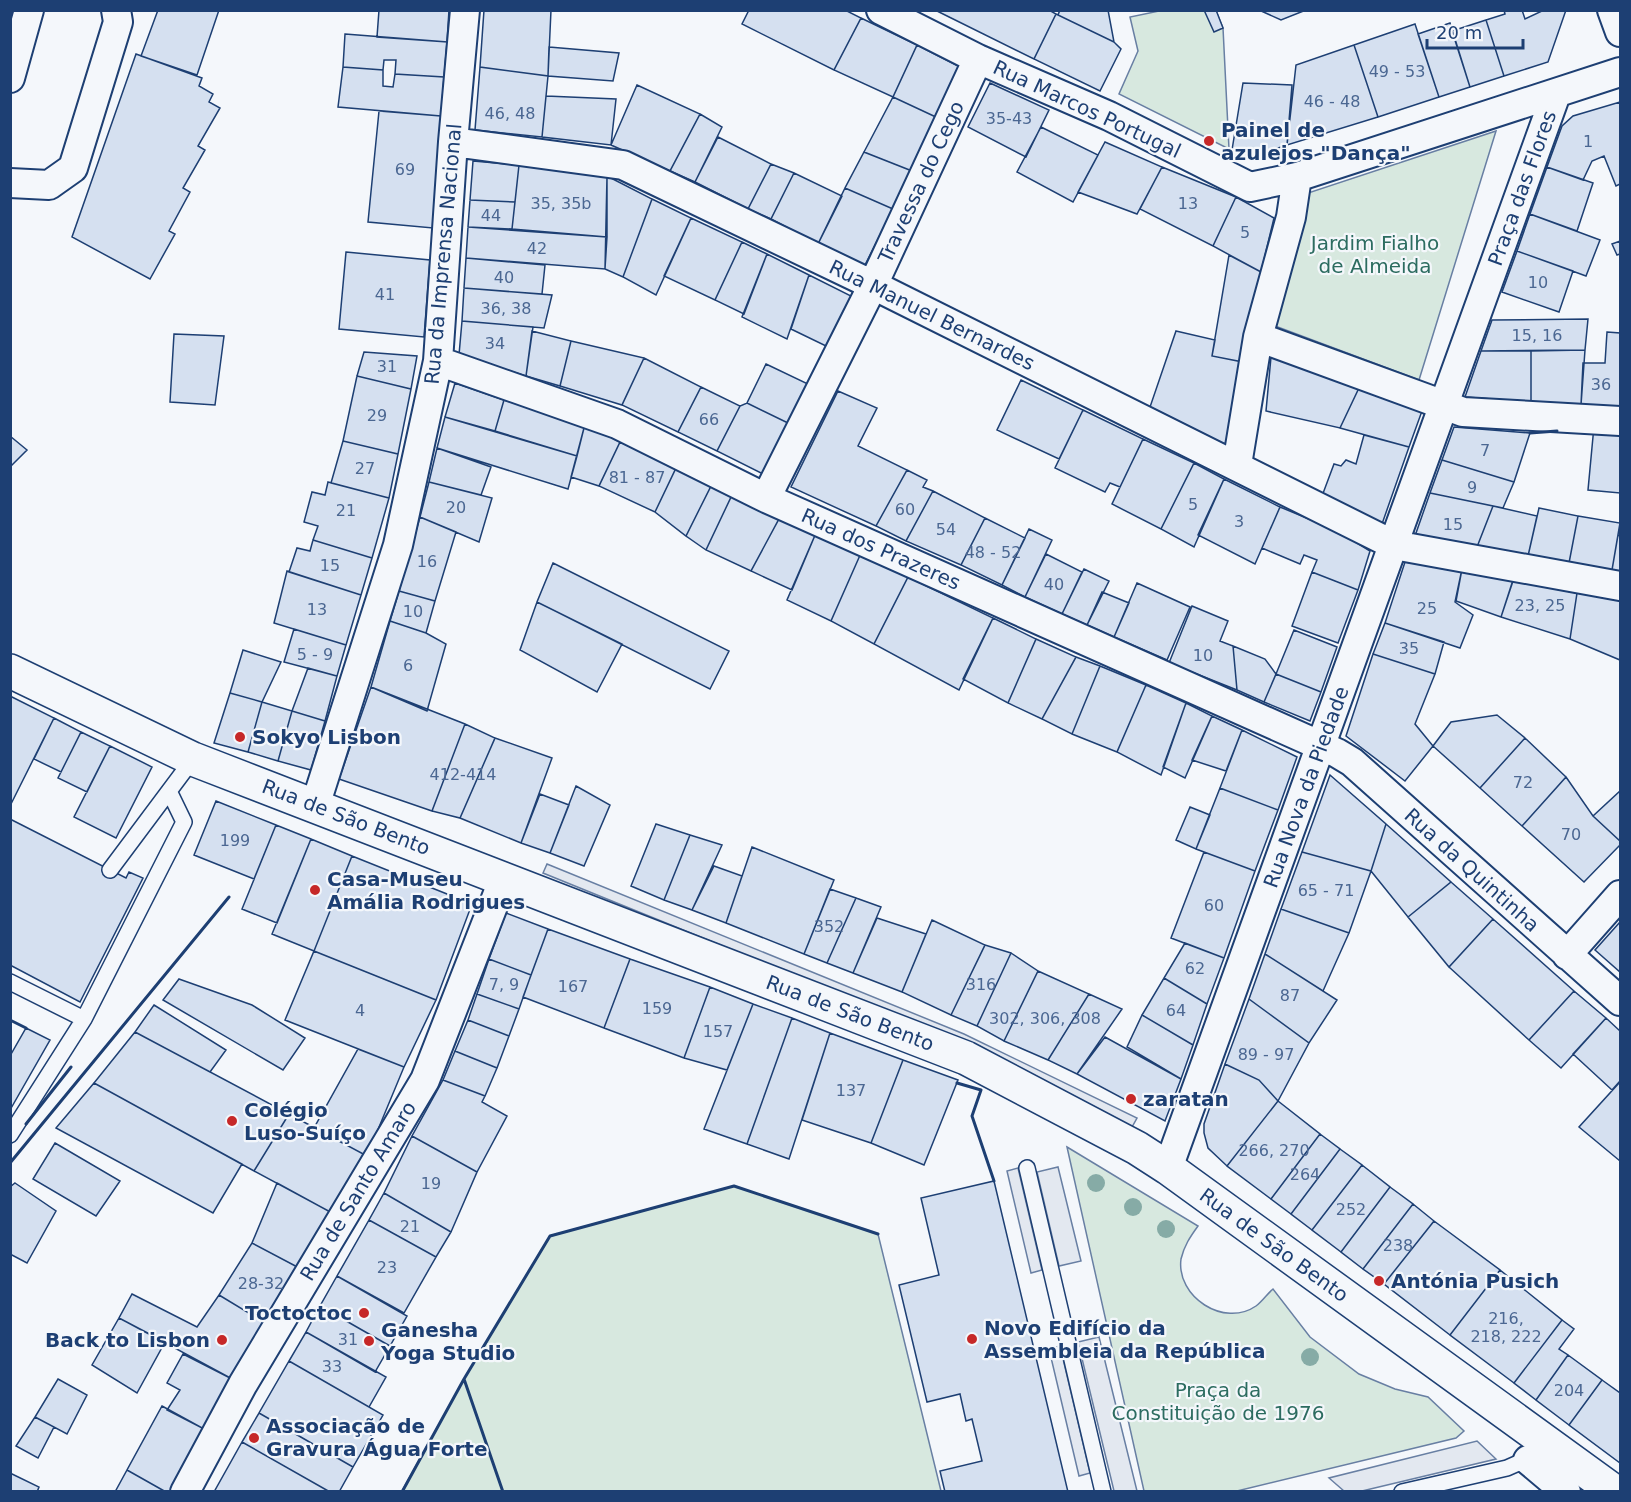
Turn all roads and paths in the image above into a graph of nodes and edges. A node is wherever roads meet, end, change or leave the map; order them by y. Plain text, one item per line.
1 (29, 10) edge
2 (116, 10) edge
3 (465, 10) edge
4 (881, 10) edge
5 (1612, 10) edge
6 (1620, 32) edge
7 (978, 59) junction
8 (1620, 72) edge
9 (10, 78) edge
10 (1556, 94) junction
11 (453, 142) junction
12 (1296, 177) junction
13 (10, 183) edge
14 (873, 285) junction
15 (1258, 337) junction
16 (438, 361) junction
17 (1444, 406) junction
18 (1620, 421) edge
19 (1238, 465) junction
20 (766, 498) junction
21 (1394, 545) junction
22 (1620, 586) edge
23 (10, 671) edge
24 (1320, 746) junction
25 (193, 759) junction
26 (169, 791) junction
27 (315, 806) junction
28 (110, 870) dead end
29 (504, 878) junction
30 (1620, 895) edge
31 (1566, 955) junction
32 (10, 982) edge
33 (1620, 1001) edge
34 (84, 1018) junction
35 (10, 1135) edge
36 (1027, 1168) dead end
37 (1168, 1168) junction
38 (1536, 1450) junction
39 (185, 1491) edge
40 (1103, 1491) edge
41 (1402, 1491) edge
42 (1566, 1491) edge
43 (1615, 1491) edge

1 - 9 street
2 - 13 street
3 - 11 street, Rua da Imprensa Nacional
4 - 7 street, Rua Marcos Portugal
5 - 6 street
7 - 12 street, Rua Marcos Portugal
7 - 14 street, Travessa do Cego
8 - 10 street
10 - 12 street, Praça das Flores
10 - 17 street, Praça das Flores
11 - 14 street, Rua Manuel Bernardes
11 - 16 street, Rua da Imprensa Nacional
12 - 15 street
14 - 19 street, Rua Manuel Bernardes
14 - 20 street, Travessa do Cego
15 - 17 street
15 - 19 street
16 - 20 street, Rua dos Prazeres
16 - 27 street, Rua da Imprensa Nacional
17 - 18 street
17 - 21 street, Rua Nova da Piedade
19 - 21 street, Rua Manuel Bernardes
20 - 24 street, Rua dos Prazeres
21 - 22 street, Rua Manuel Bernardes
21 - 24 street, Rua Nova da Piedade
23 - 25 street, Rua de São Bento
24 - 31 street, Rua da Quintinha
24 - 37 street, Rua Nova da Piedade
25 - 26 lane
25 - 27 street, Rua de São Bento
26 - 28 lane
26 - 34 lane
27 - 29 street, Rua de São Bento
29 - 37 street, Rua de São Bento
29 - 39 street, Rua de Santo Amaro
30 - 31 street
31 - 33 street, Rua da Quintinha
32 - 34 lane
34 - 35 lane
36 - 40 lane
37 - 38 street, Rua de São Bento
38 - 41 lane
38 - 42 street
38 - 43 street, Rua de São Bento

